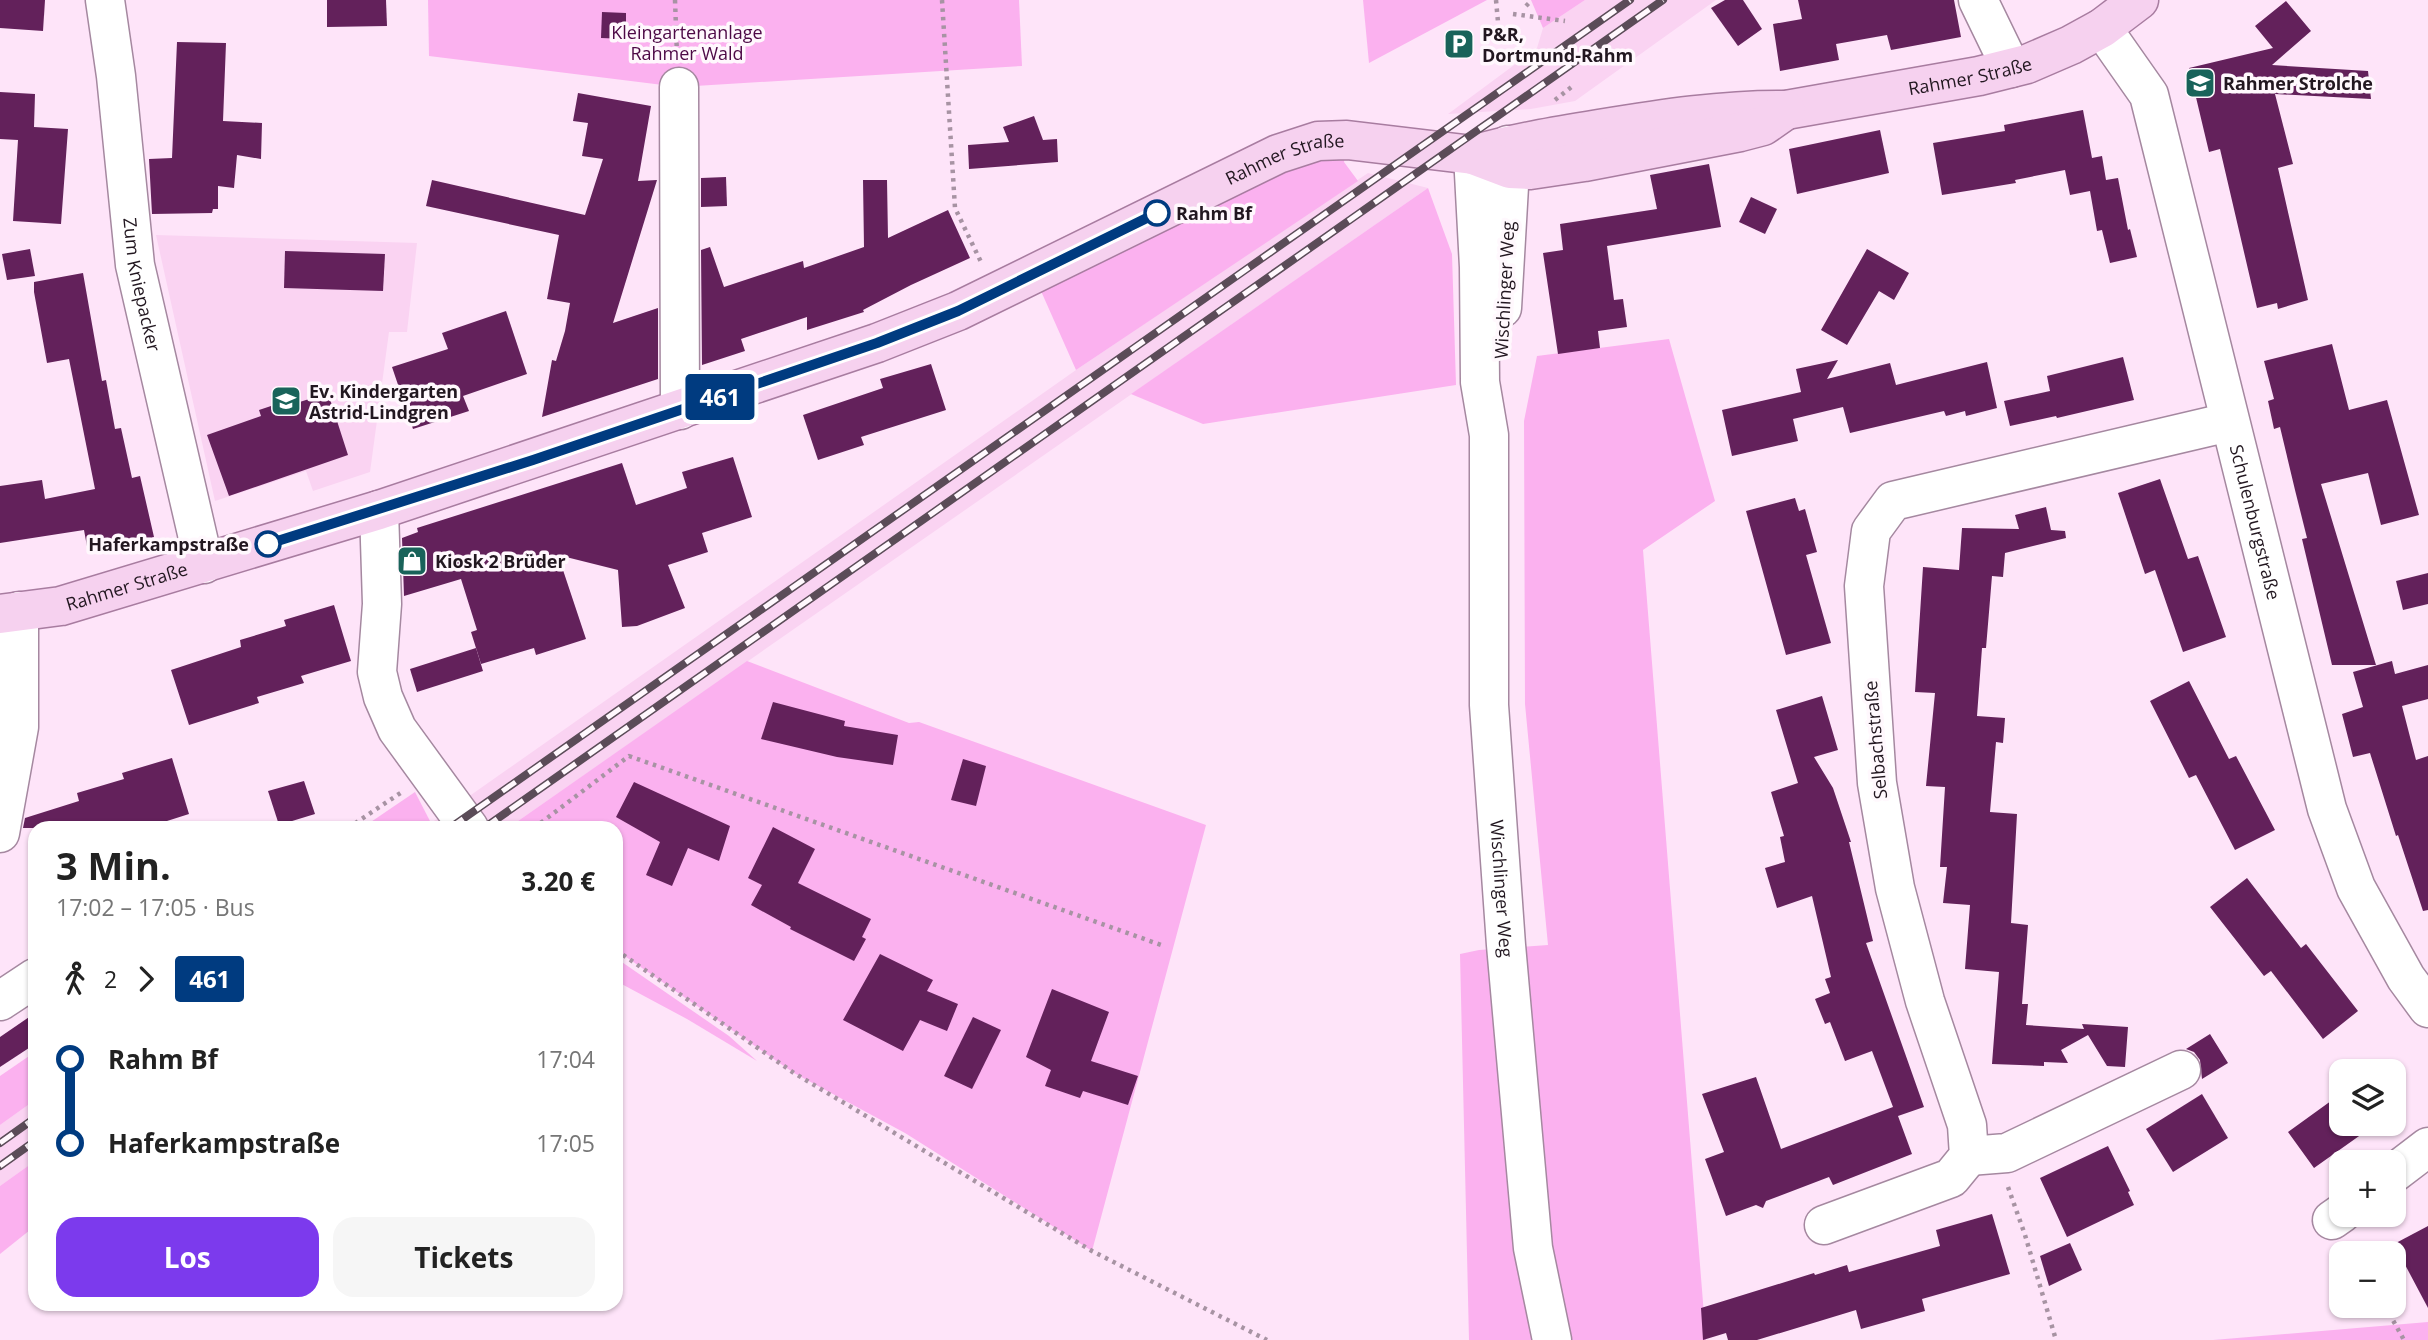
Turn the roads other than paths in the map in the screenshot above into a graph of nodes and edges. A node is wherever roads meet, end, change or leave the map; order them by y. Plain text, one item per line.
1 (105, 0) edge
2 (1978, 0) edge
3 (2139, 0) edge
4 (2102, 28) junction
5 (2011, 68) junction
6 (679, 87) road end
7 (1497, 156) junction
8 (680, 410) junction
9 (2229, 422) junction
10 (379, 510) junction
11 (204, 564) junction
12 (10, 613) edge
13 (464, 821) edge
14 (0, 834) edge
15 (28, 983) edge
16 (0, 1001) edge
17 (2428, 1008) edge
18 (2181, 1070) dead end
19 (2428, 1147) edge
20 (1969, 1156) junction
21 (2406, 1164) edge
22 (1824, 1225) dead end
23 (1552, 1340) edge

1 - 11 street, Zum Kniepacker
2 - 5 street
3 - 4 main road, Rahmer Straße
4 - 5 main road, Rahmer Straße
4 - 9 street, Schulenburgstraße
5 - 7 main road, Rahmer Straße
6 - 8 street
7 - 8 main road, Rahmer Straße
7 - 23 street, Wischlinger Weg
8 - 10 main road, Rahmer Straße
9 - 17 street, Schulenburgstraße
9 - 20 street, Selbachstraße
10 - 11 main road, Rahmer Straße
10 - 13 street
11 - 12 main road, Rahmer Straße
12 - 14 street
15 - 16 street
18 - 20 street
19 - 21 street
20 - 22 street

